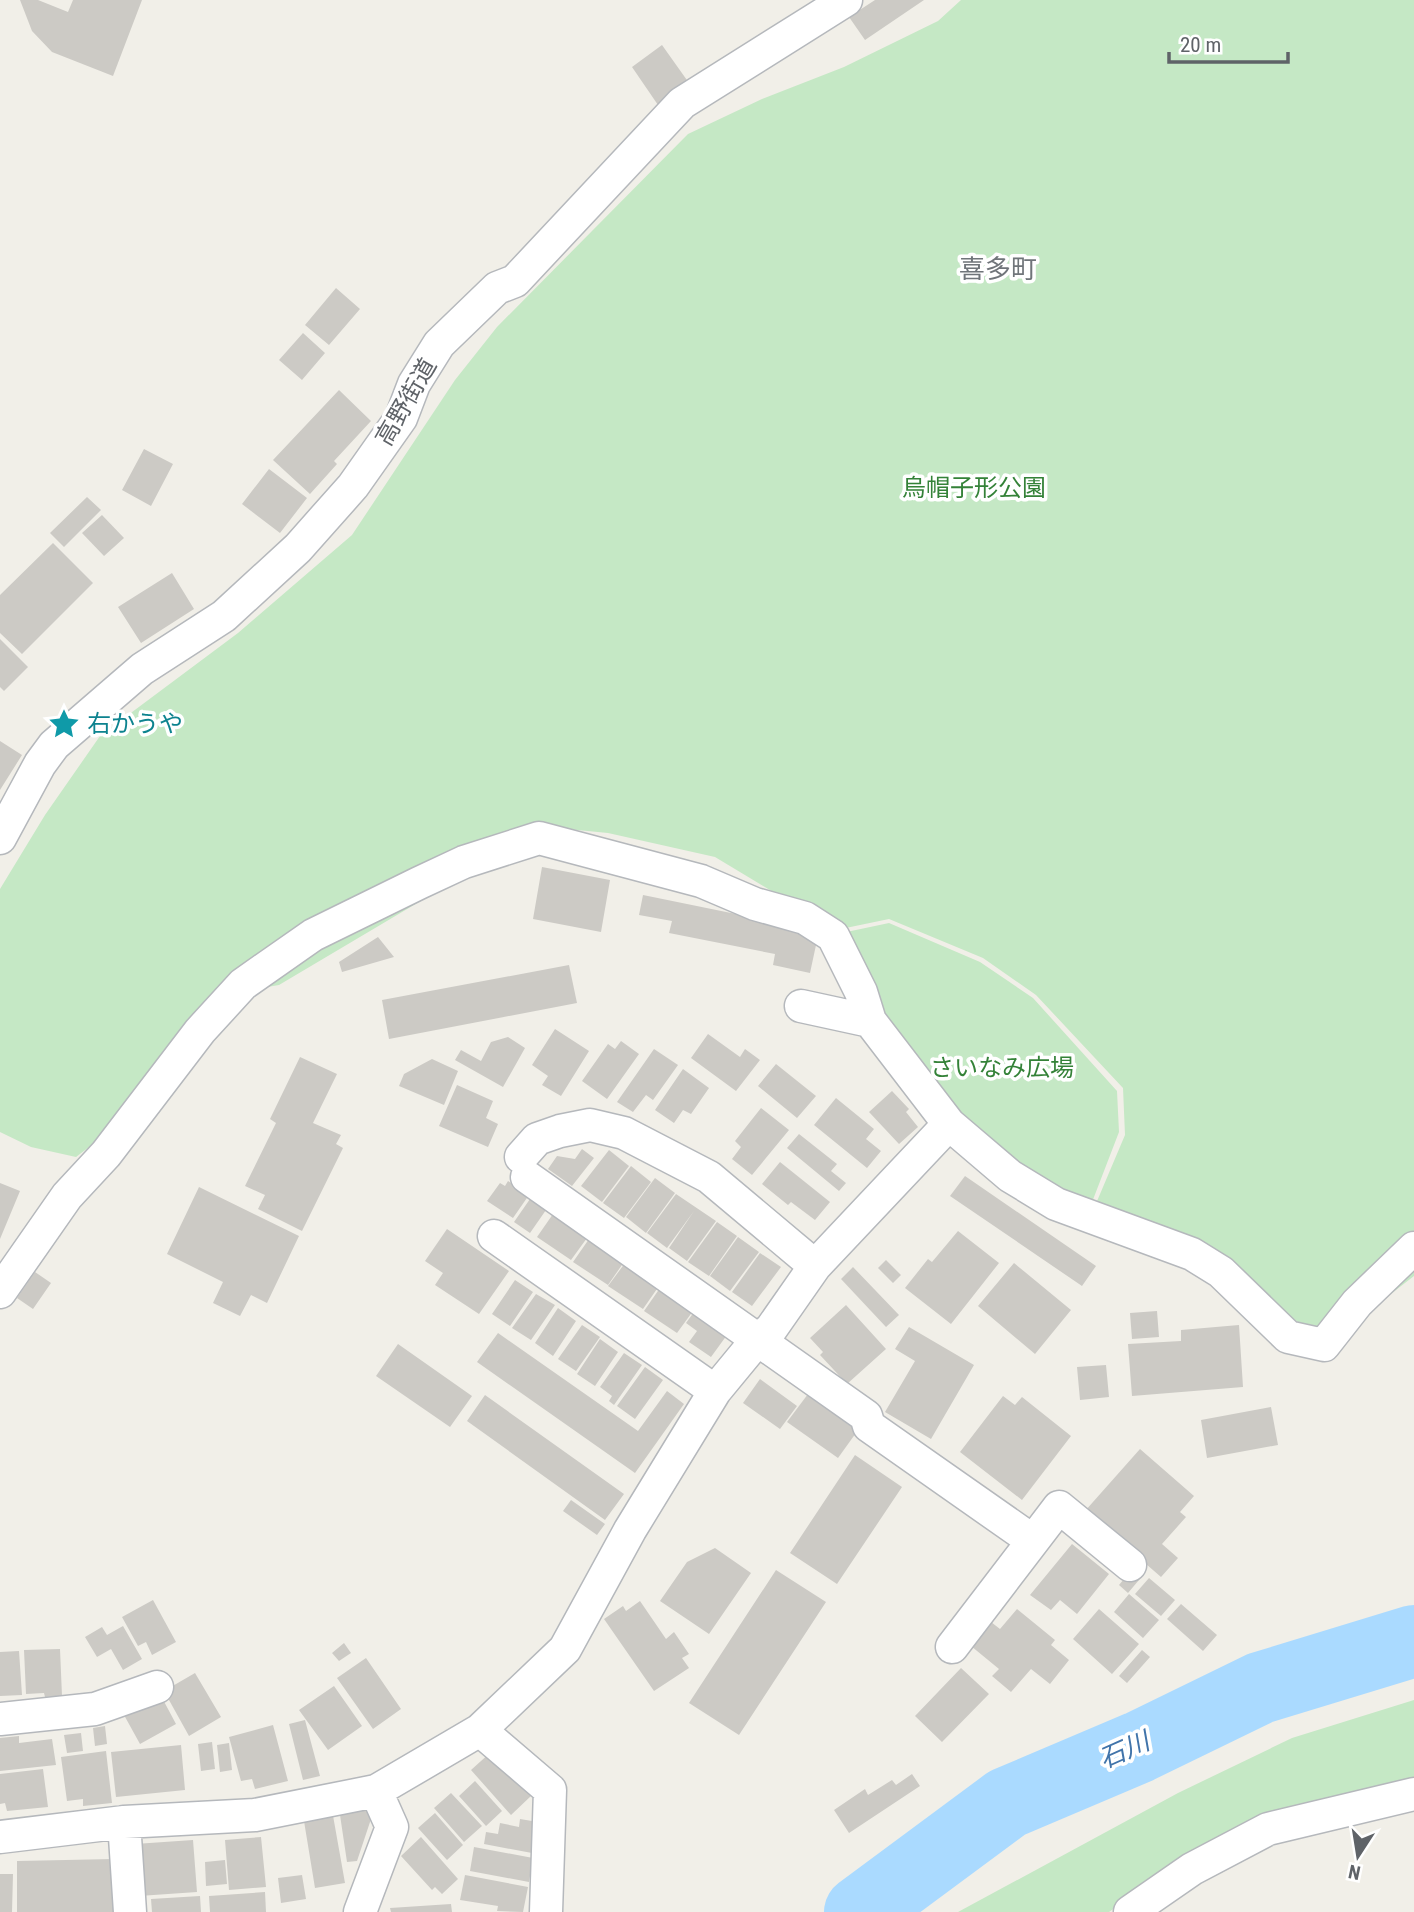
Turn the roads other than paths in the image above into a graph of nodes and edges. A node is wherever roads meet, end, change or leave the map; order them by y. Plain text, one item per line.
1 (846, 0) edge
2 (0, 838) edge
3 (802, 1006) dead end
4 (870, 1021) junction
5 (950, 1124) junction
6 (494, 1236) dead end
7 (1414, 1248) edge
8 (815, 1266) junction
9 (0, 1292) edge
10 (757, 1340) junction
11 (715, 1391) junction
12 (1033, 1541) junction
13 (1130, 1565) dead end
14 (952, 1647) dead end
15 (157, 1688) dead end
16 (0, 1719) edge
17 (480, 1730) junction
18 (376, 1791) junction
19 (1414, 1794) edge
20 (124, 1822) junction
21 (0, 1838) edge
22 (130, 1912) edge
23 (360, 1912) edge
24 (546, 1912) edge
25 (1130, 1912) edge

1 - 2 street, 高野街道
3 - 4 street
4 - 5 street
4 - 9 street
5 - 7 street
5 - 8 street
6 - 11 street
8 - 10 street
8 - 10 street
10 - 11 street
10 - 12 street
11 - 17 street
12 - 13 street
12 - 14 street
15 - 16 street
17 - 18 street
17 - 24 street
18 - 20 street
18 - 23 street
19 - 25 street
20 - 21 street
20 - 22 street

